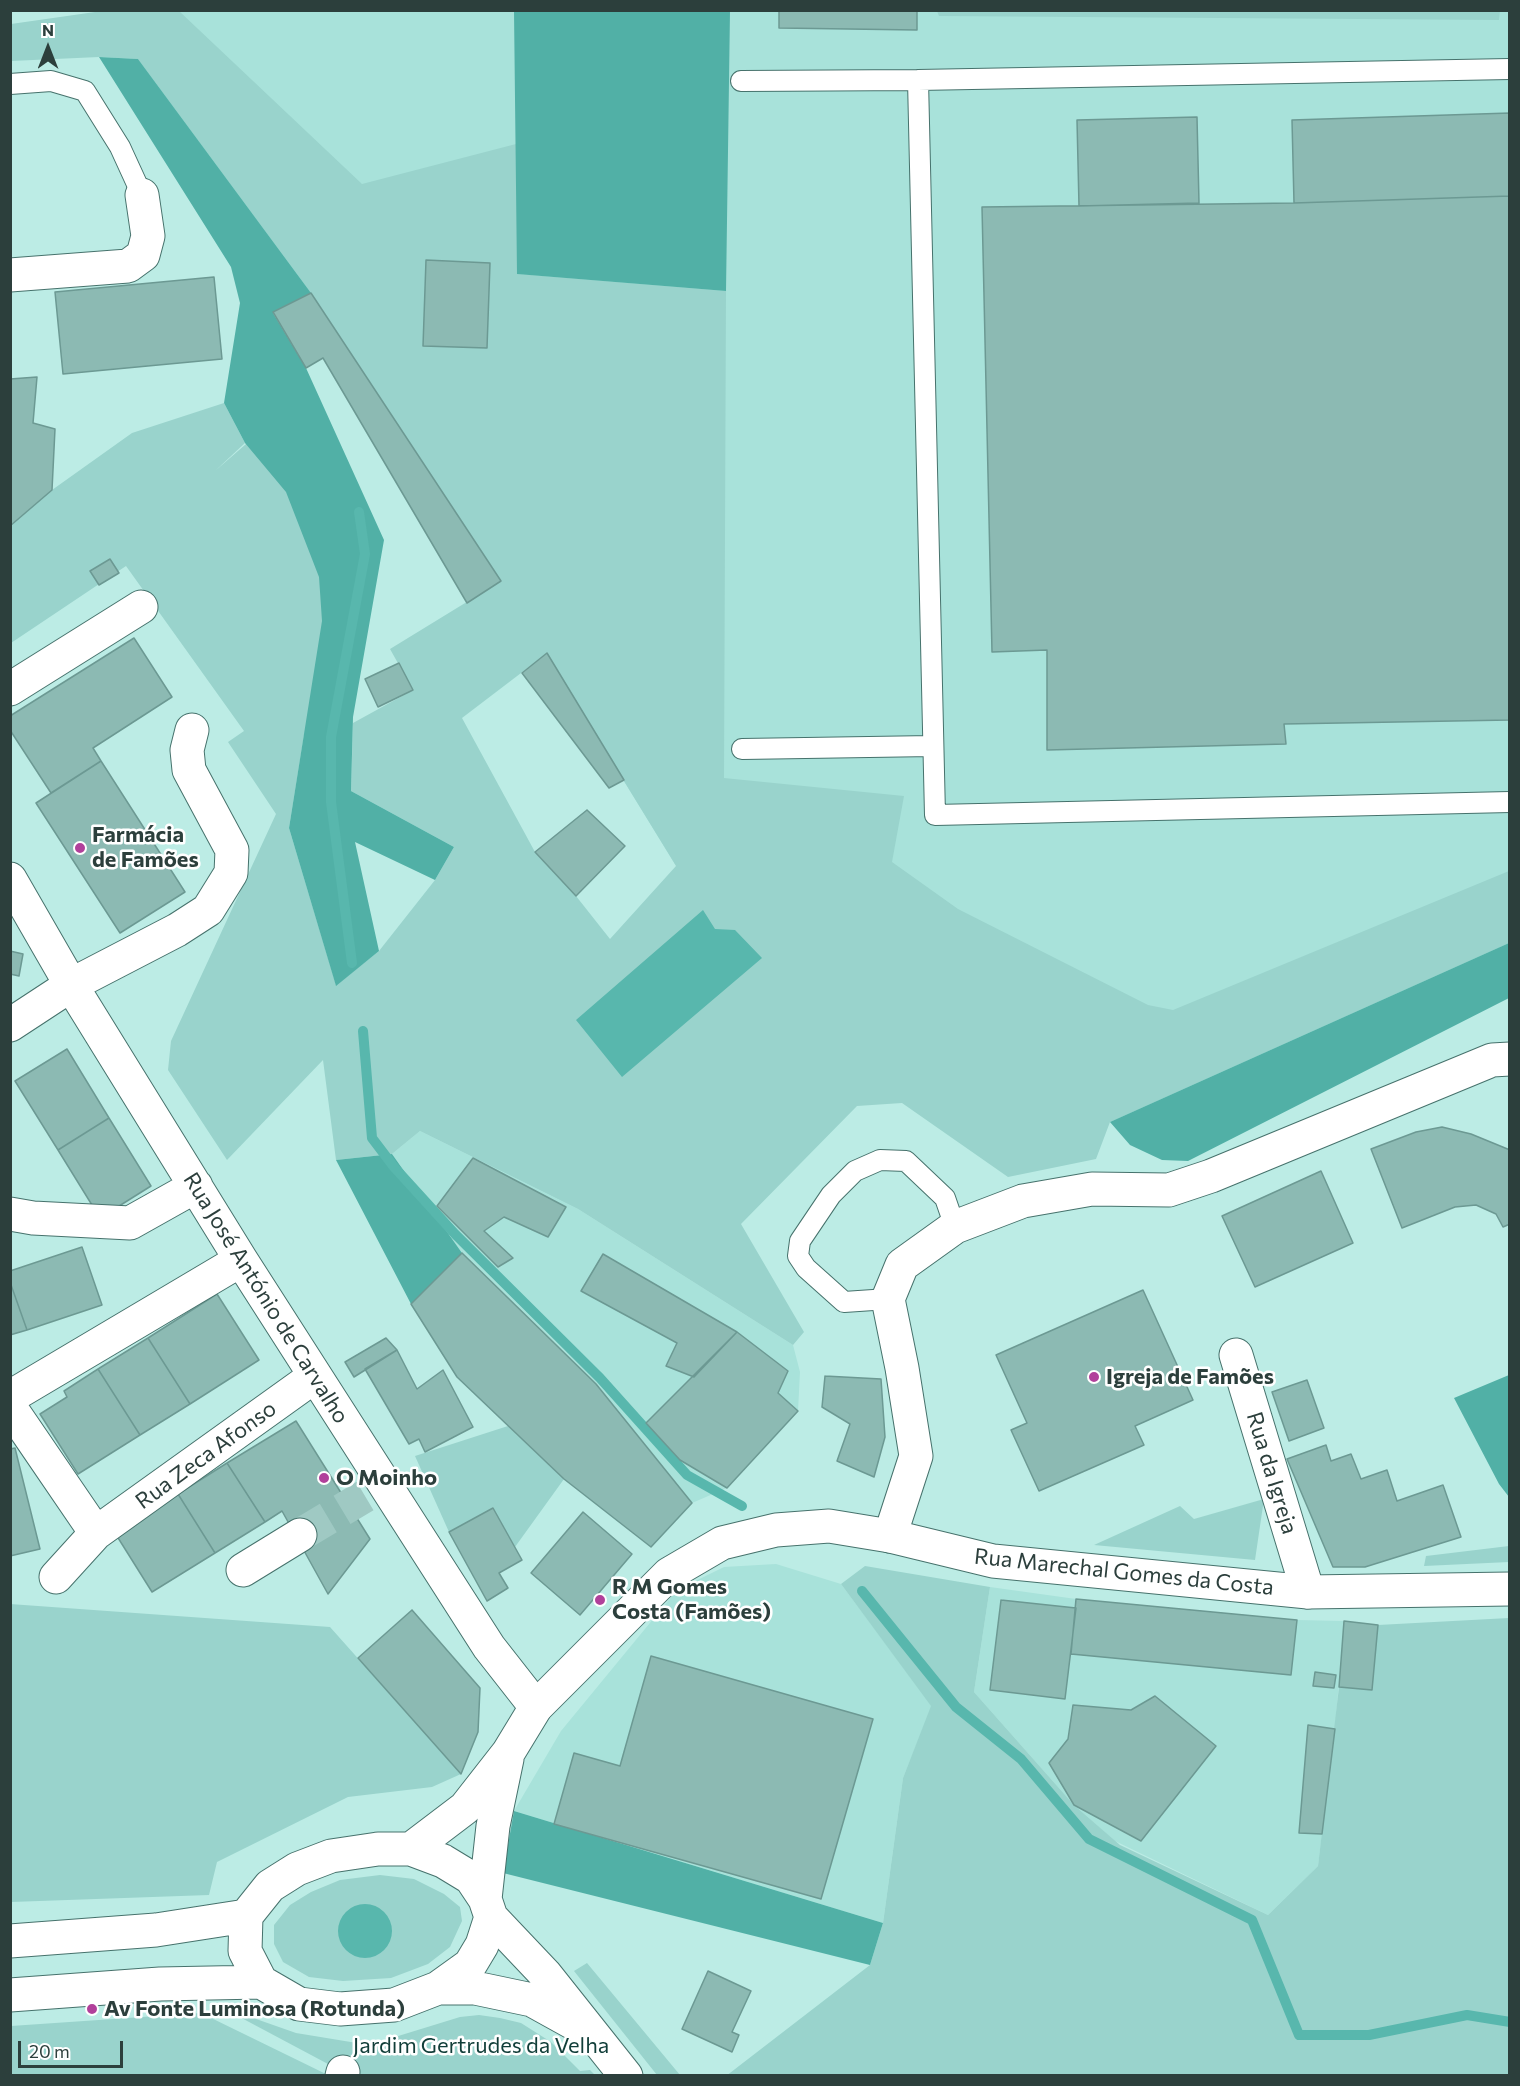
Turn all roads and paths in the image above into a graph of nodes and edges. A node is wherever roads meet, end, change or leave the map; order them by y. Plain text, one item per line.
1 (1509, 69) edge
2 (918, 80) junction
3 (741, 81) dead end
4 (10, 84) edge
5 (142, 195) joint
6 (10, 275) edge
7 (141, 607) dead end
8 (10, 689) edge
9 (192, 730) dead end
10 (933, 746) junction
11 (742, 749) dead end
12 (1509, 802) edge
13 (10, 879) edge
14 (71, 985) junction
15 (10, 1025) edge
16 (1509, 1059) edge
17 (196, 1186) junction
18 (10, 1214) edge
19 (955, 1227) junction
20 (241, 1260) junction
21 (888, 1299) junction
22 (1236, 1355) dead end
23 (315, 1376) junction
24 (10, 1397) edge
25 (10, 1407) edge
26 (96, 1533) junction
27 (300, 1535) tunnel mouth
28 (890, 1536) junction
29 (243, 1570) dead end
30 (56, 1577) dead end
31 (1509, 1590) edge
32 (1308, 1592) junction
33 (536, 1707) junction
34 (508, 1753) junction
35 (411, 1849) junction
36 (488, 1908) junction
37 (246, 1916) junction
38 (10, 1941) edge
39 (261, 1982) junction
40 (438, 1988) junction
41 (10, 1995) edge
42 (595, 2035) junction
43 (626, 2076) edge

1 - 2 lane
2 - 3 lane
2 - 10 lane
4 - 5 lane
5 - 6 street
7 - 8 street
9 - 14 street
10 - 11 lane
10 - 12 lane
13 - 14 street, Rua José António de Carvalho
14 - 15 street
14 - 17 street, Rua José António de Carvalho
16 - 19 street
17 - 18 street
17 - 20 street, Rua José António de Carvalho
19 - 21 street
19 - 21 lane
20 - 23 street, Rua José António de Carvalho
20 - 24 street
21 - 28 street
22 - 32 street, Rua da Igreja
23 - 26 street, Rua Zeca Afonso
23 - 33 street, Rua José António de Carvalho
25 - 26 street
26 - 30 street, Rua Zeca Afonso
27 - 29 street
28 - 32 street, Rua Marechal Gomes da Costa
28 - 33 street, Rua Marechal Gomes da Costa
31 - 32 street, Rua Marechal Gomes da Costa
33 - 34 street, Rua Marechal Gomes da Costa
34 - 35 street, Rua Marechal Gomes da Costa
34 - 36 street, Rua Marechal Gomes da Costa
35 - 36 street
35 - 37 street
36 - 40 street
36 - 42 street
37 - 38 street
37 - 39 street
39 - 40 street
39 - 41 street
40 - 42 street
42 - 43 street

